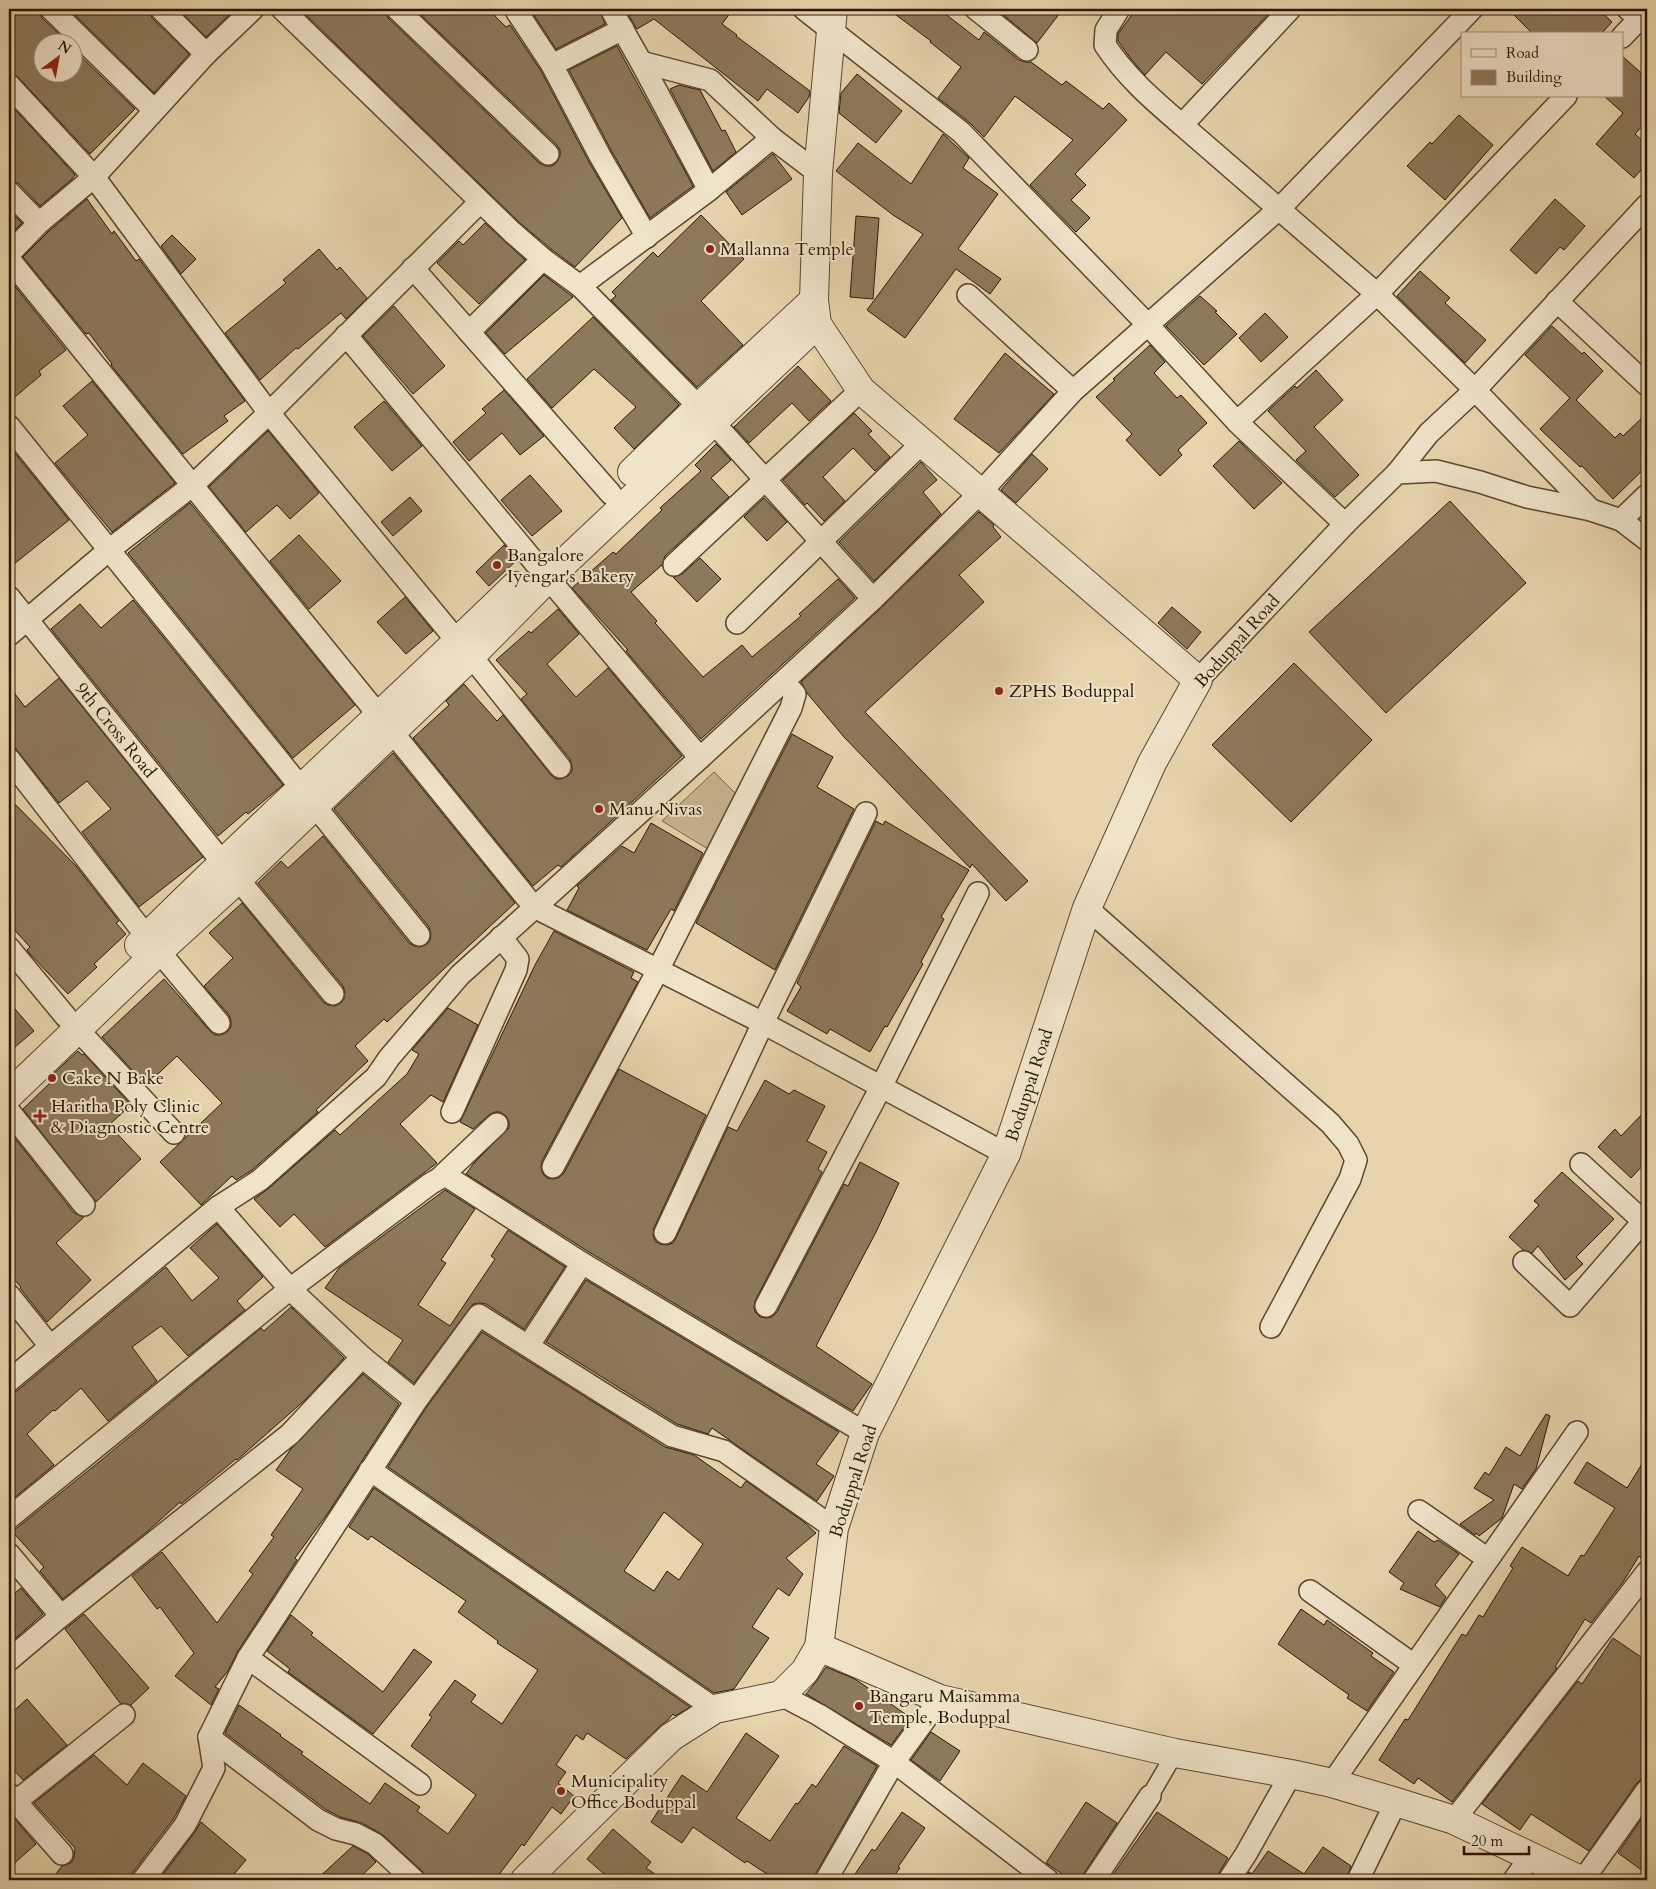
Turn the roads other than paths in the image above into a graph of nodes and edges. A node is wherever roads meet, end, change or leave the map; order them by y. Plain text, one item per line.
1 (51, 9) edge
2 (161, 9) edge
3 (253, 9) edge
4 (282, 9) edge
5 (397, 9) edge
6 (515, 9) edge
7 (612, 9) edge
8 (804, 9) edge
9 (976, 9) edge
10 (1119, 9) edge
11 (1290, 9) edge
12 (1472, 9) edge
13 (1638, 18) edge
14 (832, 19) edge
15 (623, 29) junction
16 (1624, 35) edge
17 (1027, 50) dead end
18 (206, 54) junction
19 (641, 62) junction
20 (552, 65) junction
21 (9, 85) edge
22 (1564, 98) edge
23 (154, 110) junction
24 (1182, 125) junction
25 (772, 138) junction
26 (548, 154) dead end
27 (818, 173) junction
28 (94, 177) junction
29 (709, 190) junction
30 (9, 192) edge
31 (480, 202) junction
32 (1647, 205) edge
33 (1280, 208) junction
34 (40, 222) junction
35 (647, 237) junction
36 (9, 254) edge
37 (543, 259) junction
38 (9, 260) edge
39 (413, 268) junction
40 (580, 286) junction
41 (1377, 294) junction
42 (968, 295) dead end
43 (1557, 301) junction
44 (816, 312) junction
45 (1149, 326) junction
46 (469, 332) junction
47 (346, 335) junction
48 (1647, 385) edge
49 (861, 390) junction
50 (1475, 390) junction
51 (1073, 391) junction
52 (269, 413) junction
53 (706, 414) junction
54 (1237, 422) junction
55 (9, 426) edge
56 (923, 442) junction
57 (1397, 473) junction
58 (765, 480) junction
59 (193, 485) junction
60 (981, 492) junction
61 (611, 494) junction
62 (1647, 494) edge
63 (1592, 510) junction
64 (1621, 520) junction
65 (1345, 524) junction
66 (1647, 540) edge
67 (821, 542) junction
68 (109, 550) junction
69 (674, 565) dead end
70 (542, 571) junction
71 (9, 597) edge
72 (873, 599) junction
73 (26, 619) junction
74 (737, 623) dead end
75 (9, 635) edge
76 (464, 649) junction
77 (1198, 680) junction
78 (784, 682) junction
79 (385, 723) junction
80 (700, 758) junction
81 (9, 759) edge
82 (560, 767) dead end
83 (308, 797) junction
84 (866, 813) dead end
85 (231, 871) junction
86 (978, 893) dead end
87 (534, 907) junction
88 (1087, 908) junction
89 (419, 935) dead end
90 (500, 937) junction
91 (153, 944) junction
92 (9, 948) edge
93 (658, 970) junction
94 (334, 994) dead end
95 (219, 1023) dead end
96 (763, 1023) junction
97 (72, 1024) junction
98 (9, 1070) edge
99 (881, 1087) junction
100 (9, 1095) edge
101 (9, 1111) edge
102 (452, 1112) dead end
103 (497, 1124) dead end
104 (174, 1132) dead end
105 (1006, 1154) junction
106 (1581, 1164) dead end
107 (554, 1167) dead end
108 (442, 1176) junction
109 (84, 1205) dead end
110 (218, 1207) junction
111 (1645, 1219) edge
112 (665, 1233) dead end
113 (1524, 1262) dead end
114 (582, 1263) junction
115 (290, 1289) junction
116 (9, 1295) edge
117 (766, 1306) dead end
118 (1272, 1327) dead end
119 (529, 1345) junction
120 (50, 1346) junction
121 (362, 1357) junction
122 (9, 1381) edge
123 (416, 1402) junction
124 (1577, 1432) dead end
125 (866, 1433) junction
126 (370, 1470) junction
127 (1419, 1511) dead end
128 (9, 1518) edge
129 (834, 1528) junction
130 (9, 1554) edge
131 (1488, 1559) junction
132 (1647, 1572) edge
133 (1310, 1591) dead end
134 (61, 1616) junction
135 (819, 1647) junction
136 (248, 1658) junction
137 (9, 1660) edge
138 (1414, 1665) junction
139 (782, 1695) junction
140 (940, 1699) junction
141 (715, 1709) junction
142 (124, 1715) dead end
143 (209, 1737) junction
144 (1175, 1753) junction
145 (894, 1762) junction
146 (1291, 1774) junction
147 (1332, 1783) junction
148 (420, 1784) dead end
149 (1647, 1790) edge
150 (1150, 1796) joint
151 (11, 1801) edge
152 (1396, 1802) junction
153 (1454, 1820) junction
154 (62, 1854) dead end
155 (1530, 1857) junction
156 (536, 1876) edge
157 (143, 1880) edge
158 (414, 1880) edge
159 (826, 1880) edge
160 (1048, 1880) edge
161 (1094, 1880) edge
162 (1229, 1880) edge
163 (1358, 1880) edge
164 (1514, 1880) edge
165 (1582, 1880) edge

1 - 23 street
2 - 18 street
3 - 18 street
4 - 31 street
5 - 26 street
6 - 20 street
7 - 15 street
8 - 14 street
9 - 17 street
10 - 24 street
11 - 24 street
12 - 33 street
13 - 16 street
14 - 27 street
14 - 45 street
15 - 19 street
15 - 20 street
18 - 23 street
19 - 25 street
19 - 29 street
20 - 35 street
21 - 28 street
22 - 41 street
23 - 28 street
24 - 33 street
25 - 27 street
25 - 29 street
27 - 44 street
28 - 34 street
28 - 52 street
29 - 35 street
30 - 34 street
31 - 37 street
31 - 39 street
32 - 43 street, Boduppal Road
33 - 41 street
33 - 45 street
34 - 36 street
35 - 40 street
37 - 40 street
37 - 46 street
38 - 59 street
39 - 46 street
39 - 47 street
40 - 53 street
41 - 50 street
41 - 54 street
42 - 51 street
43 - 48 street
43 - 50 street, Boduppal Road
44 - 49 street
44 - 53 street
45 - 51 street
45 - 54 street
46 - 61 street
47 - 52 street
47 - 70 street
49 - 56 street
49 - 58 street
50 - 57 street, Boduppal Road
50 - 63 street
51 - 60 street
52 - 59 street
52 - 76 street
53 - 58 street
53 - 61 street
53 - 70 street
54 - 65 street
55 - 68 street
56 - 60 street
56 - 67 street
57 - 63 street
57 - 65 street, Boduppal Road
58 - 67 street
58 - 69 street
59 - 68 street
59 - 79 street
60 - 72 street
60 - 77 street
61 - 70 street
62 - 64 street
63 - 64 street
64 - 66 street
65 - 77 street, Boduppal Road
67 - 72 street
67 - 74 street
68 - 73 street
68 - 83 street
70 - 76 street
70 - 80 street
71 - 73 street, 9th Cross Road
72 - 78 street
73 - 75 street
73 - 85 street, 9th Cross Road
76 - 79 street
76 - 82 street
77 - 88 street, Boduppal Road
78 - 80 street
78 - 93 street
79 - 83 street
79 - 87 street
80 - 87 street
81 - 91 street
83 - 85 street
83 - 89 street
84 - 96 street
85 - 91 street
85 - 94 street, 9th Cross Road
86 - 99 street
87 - 90 street
87 - 93 street
88 - 105 street, Boduppal Road
88 - 118 street
90 - 102 street
90 - 110 street
91 - 95 street
91 - 97 street
92 - 97 street
93 - 96 street
93 - 107 street
96 - 99 street
96 - 112 street
97 - 98 street
97 - 100 street
97 - 104 street
99 - 105 street
99 - 117 street
101 - 109 street
103 - 108 street
105 - 125 street, Boduppal Road
106 - 111 street
108 - 114 street
108 - 115 street
110 - 115 street
110 - 120 street
111 - 113 street
114 - 119 street
114 - 125 street
115 - 121 street
115 - 128 street
116 - 120 street
119 - 123 street
119 - 129 street
120 - 122 street
121 - 123 street
121 - 134 street
123 - 126 street
124 - 131 street
125 - 129 street, Boduppal Road
126 - 136 street
126 - 141 street
127 - 131 street
129 - 135 street, Boduppal Road
130 - 134 street
131 - 138 street
132 - 153 street
133 - 138 street
134 - 137 street
135 - 139 street, Boduppal Road
135 - 140 street
136 - 143 street
136 - 148 street
138 - 147 street
139 - 141 street
139 - 145 street
140 - 144 street
140 - 145 street
141 - 156 street
142 - 151 street
143 - 157 street
143 - 158 street
144 - 146 street
144 - 150 street
145 - 159 street
145 - 160 street
146 - 147 street
146 - 162 street
147 - 152 street
149 - 165 street
150 - 161 street
151 - 154 street
152 - 153 street
152 - 163 street
153 - 155 street
155 - 164 street
155 - 165 street

